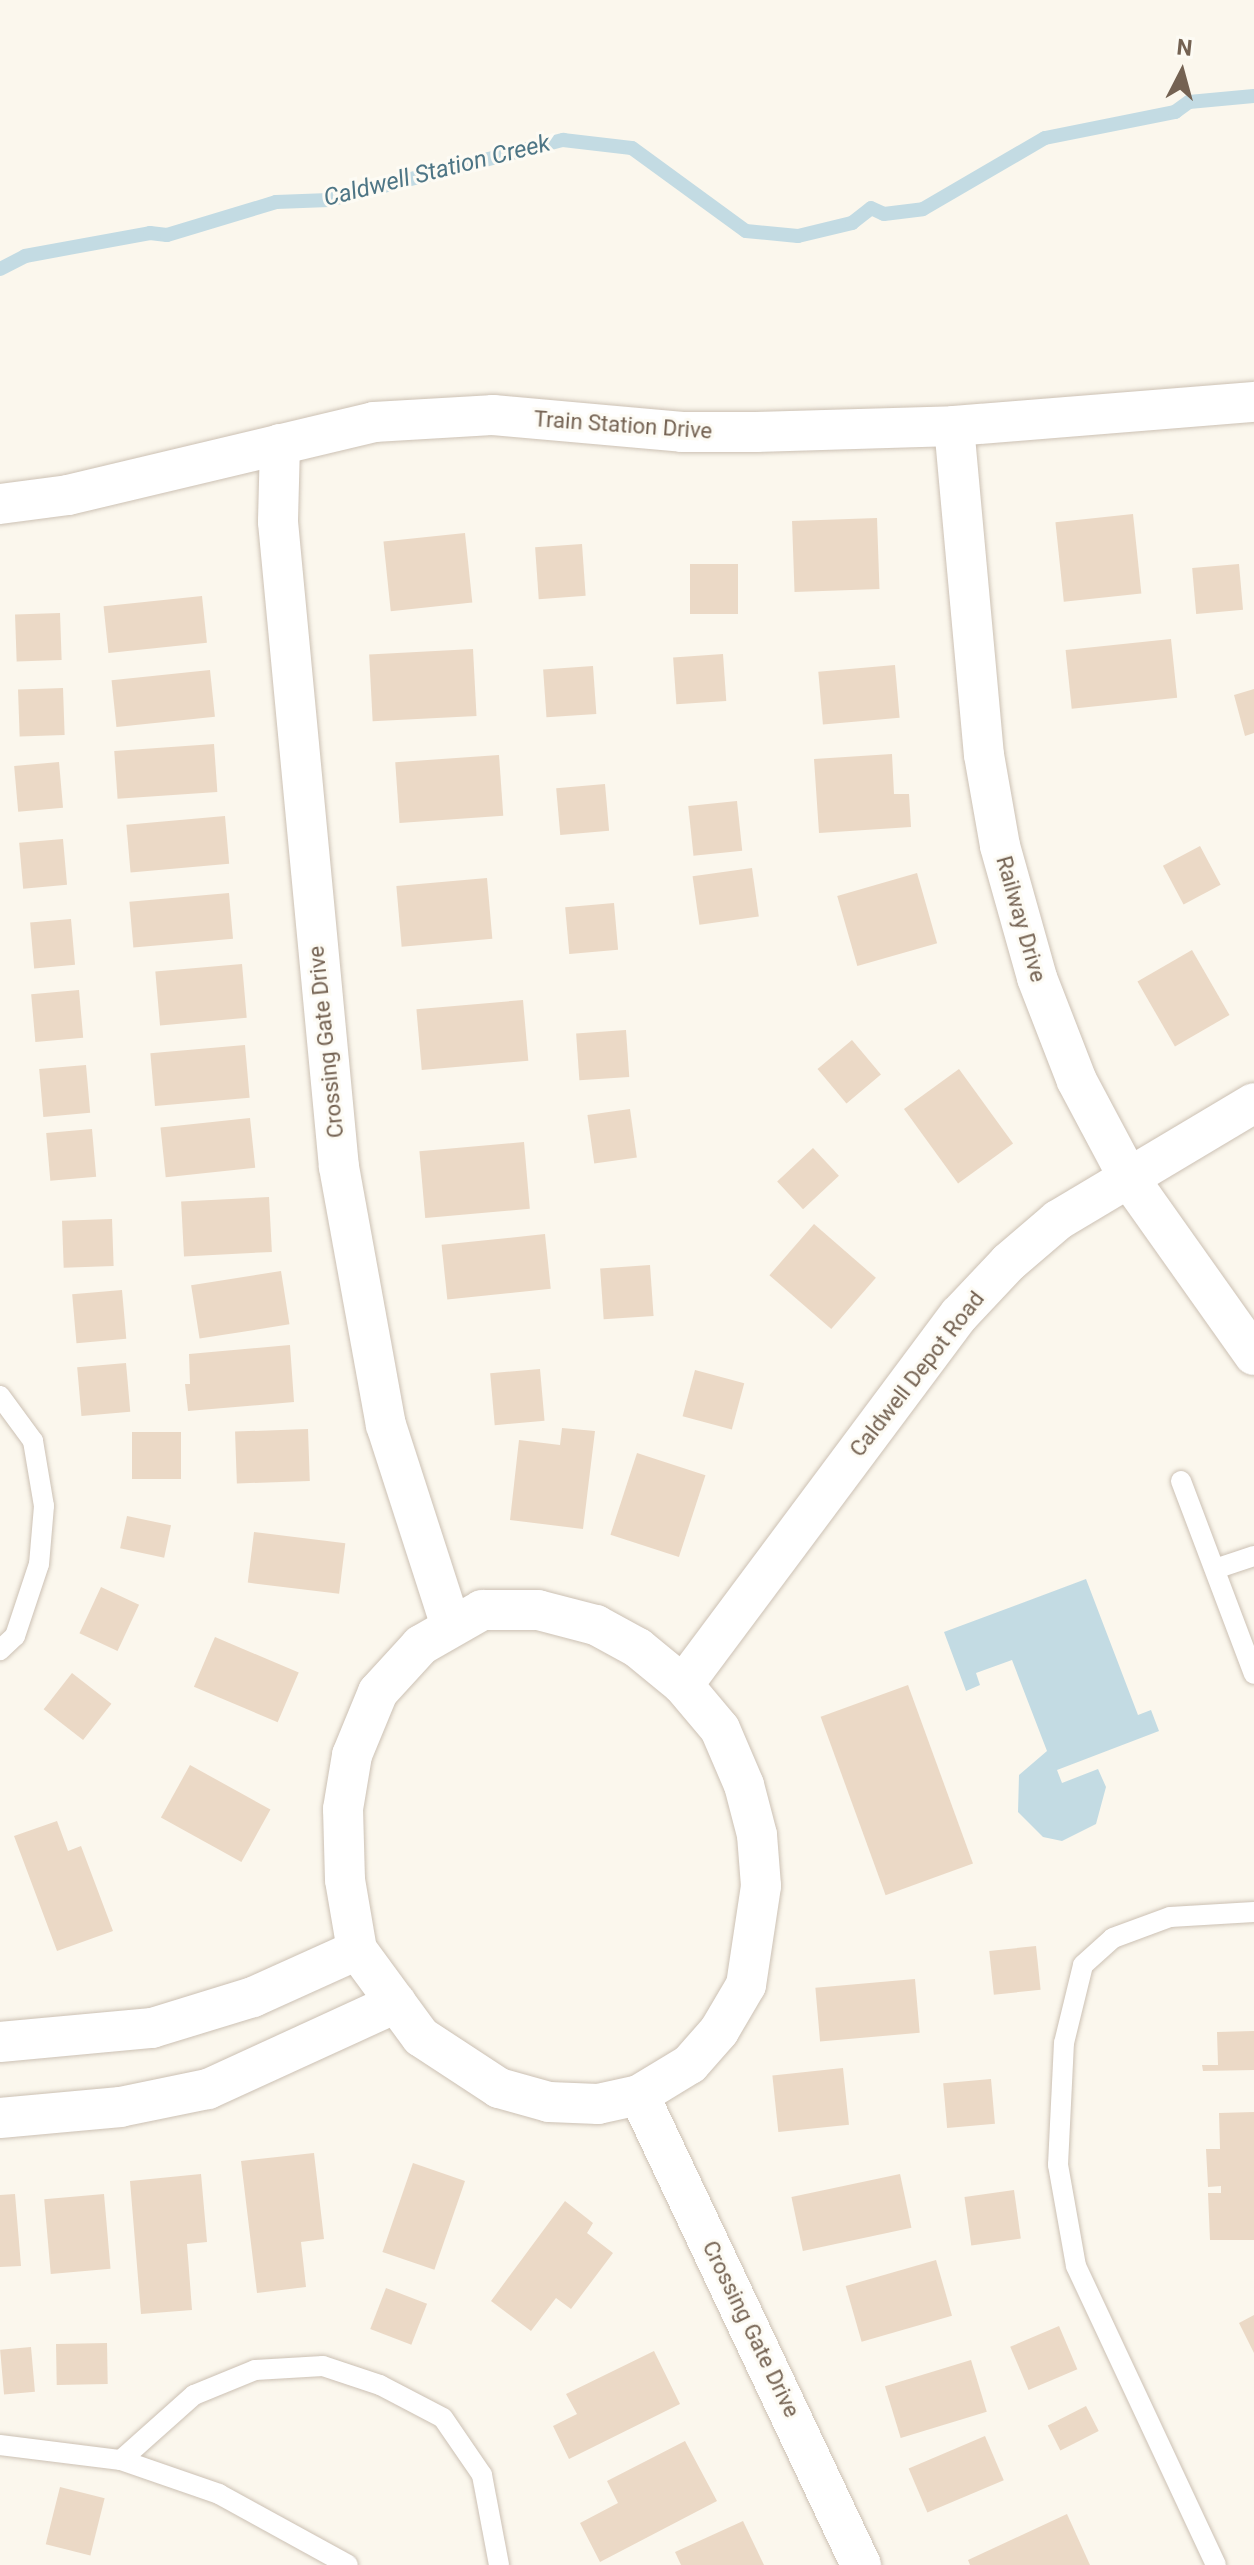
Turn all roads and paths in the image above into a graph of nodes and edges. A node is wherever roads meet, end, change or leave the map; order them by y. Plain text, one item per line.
1 (1254, 402) edge
2 (954, 426) junction
3 (280, 444) junction
4 (0, 504) edge
5 (1254, 1103) edge
6 (1128, 1177) junction
7 (1254, 1355) edge
8 (0, 1396) edge
9 (1181, 1481) dead end
10 (1254, 1556) edge
11 (1215, 1569) junction
12 (451, 1626) junction
13 (0, 1650) edge
14 (1254, 1674) edge
15 (683, 1685) junction
16 (1254, 1912) edge
17 (357, 1950) junction
18 (396, 2003) junction
19 (0, 2042) edge
20 (639, 2095) junction
21 (0, 2118) edge
22 (0, 2445) edge
23 (121, 2460) junction
24 (348, 2565) edge
25 (499, 2565) edge
26 (861, 2565) edge
27 (1216, 2565) edge

1 - 2 street, Train Station Drive
2 - 3 street, Train Station Drive
2 - 6 street, Railway Drive
3 - 4 street, Train Station Drive
3 - 12 street, Crossing Gate Drive
5 - 6 street, Caldwell Depot Road
6 - 7 street, Railway Drive
6 - 15 street, Caldwell Depot Road
8 - 13 lane
9 - 11 lane
10 - 11 lane
11 - 14 lane
12 - 15 street
12 - 17 street
15 - 20 street
16 - 27 lane
17 - 18 street
17 - 19 street
18 - 20 street
18 - 21 street
20 - 26 street, Crossing Gate Drive
22 - 23 lane
23 - 24 lane
23 - 25 lane

